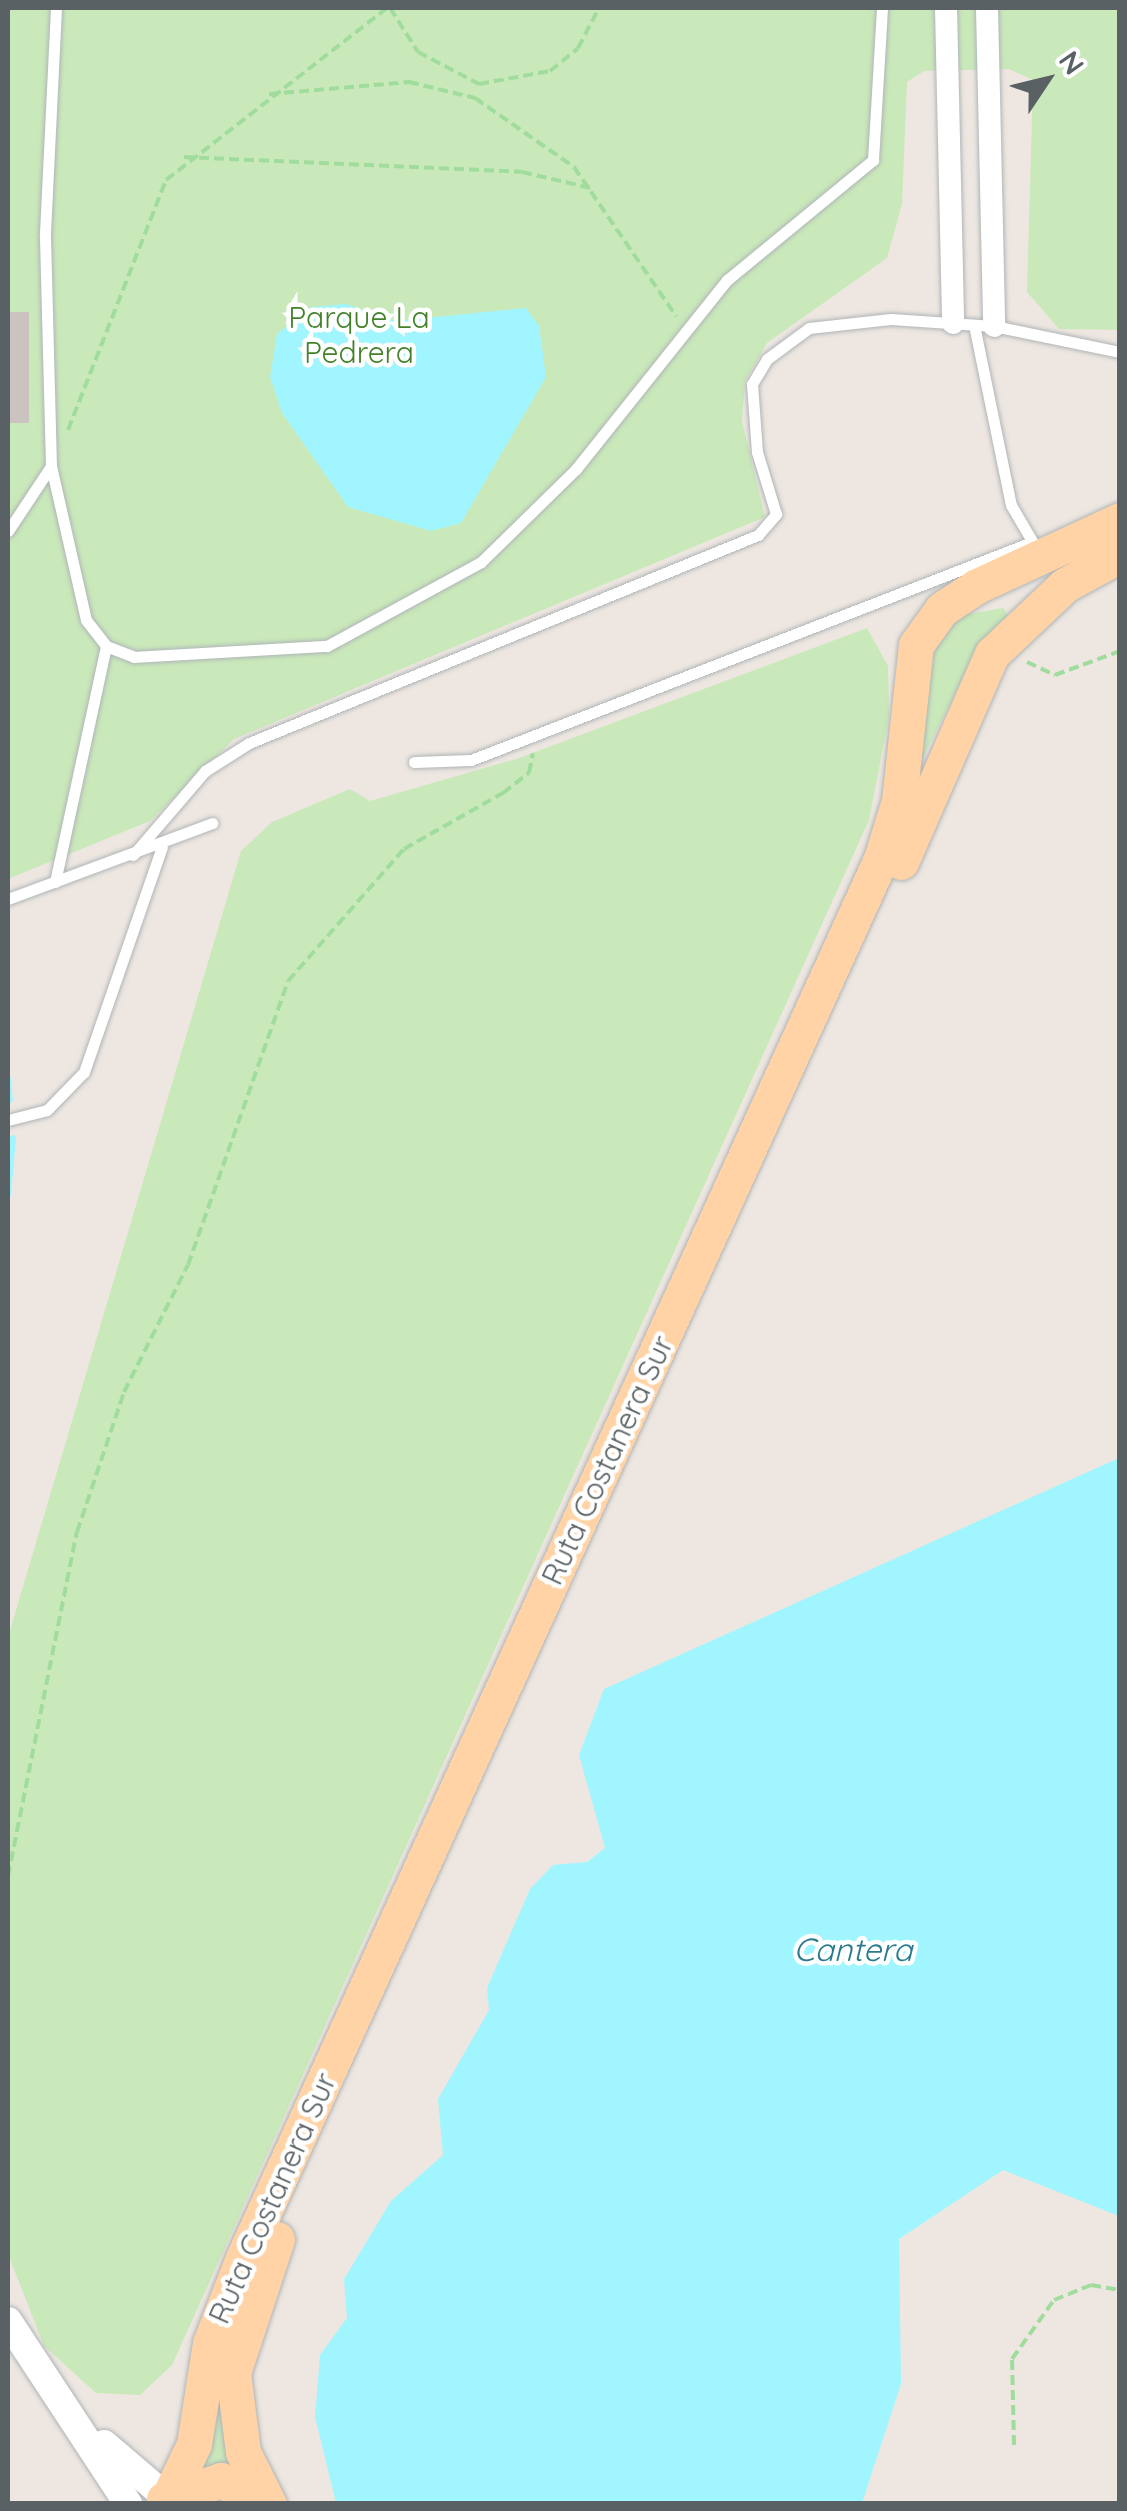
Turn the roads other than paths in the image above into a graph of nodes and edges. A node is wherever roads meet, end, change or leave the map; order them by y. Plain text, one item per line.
1 (56, 8) edge
2 (882, 8) edge
3 (946, 8) edge
4 (987, 8) edge
5 (973, 325) junction
6 (1120, 352) edge
7 (51, 466) junction
8 (1120, 520) edge
9 (8, 531) edge
10 (1036, 548) junction
11 (1120, 554) edge
12 (1065, 585) junction
13 (106, 646) junction
14 (414, 762) dead end
15 (212, 823) dead end
16 (162, 847) junction
17 (132, 855) junction
18 (55, 882) junction
19 (8, 899) edge
20 (8, 1120) edge
21 (8, 2321) edge
22 (36, 2375) junction
23 (165, 2497) edge
24 (128, 2504) edge
25 (268, 2504) edge

1 - 7 lane
2 - 13 lane
3 - 5 street
4 - 5 street
5 - 6 lane
5 - 10 lane
5 - 17 lane
7 - 9 lane
7 - 13 lane
8 - 10 main road, Ruta Costanera Sur
10 - 12 lane
10 - 14 lane
10 - 23 main road, Ruta Costanera Sur
11 - 12 main road, Ruta Costanera Sur
12 - 25 main road, Ruta Costanera Sur
13 - 18 lane
15 - 16 lane
16 - 17 lane
16 - 20 lane
17 - 18 lane
18 - 19 lane
21 - 22 street
22 - 23 street
22 - 24 street
23 - 25 main road, Ruta Costanera Sur

